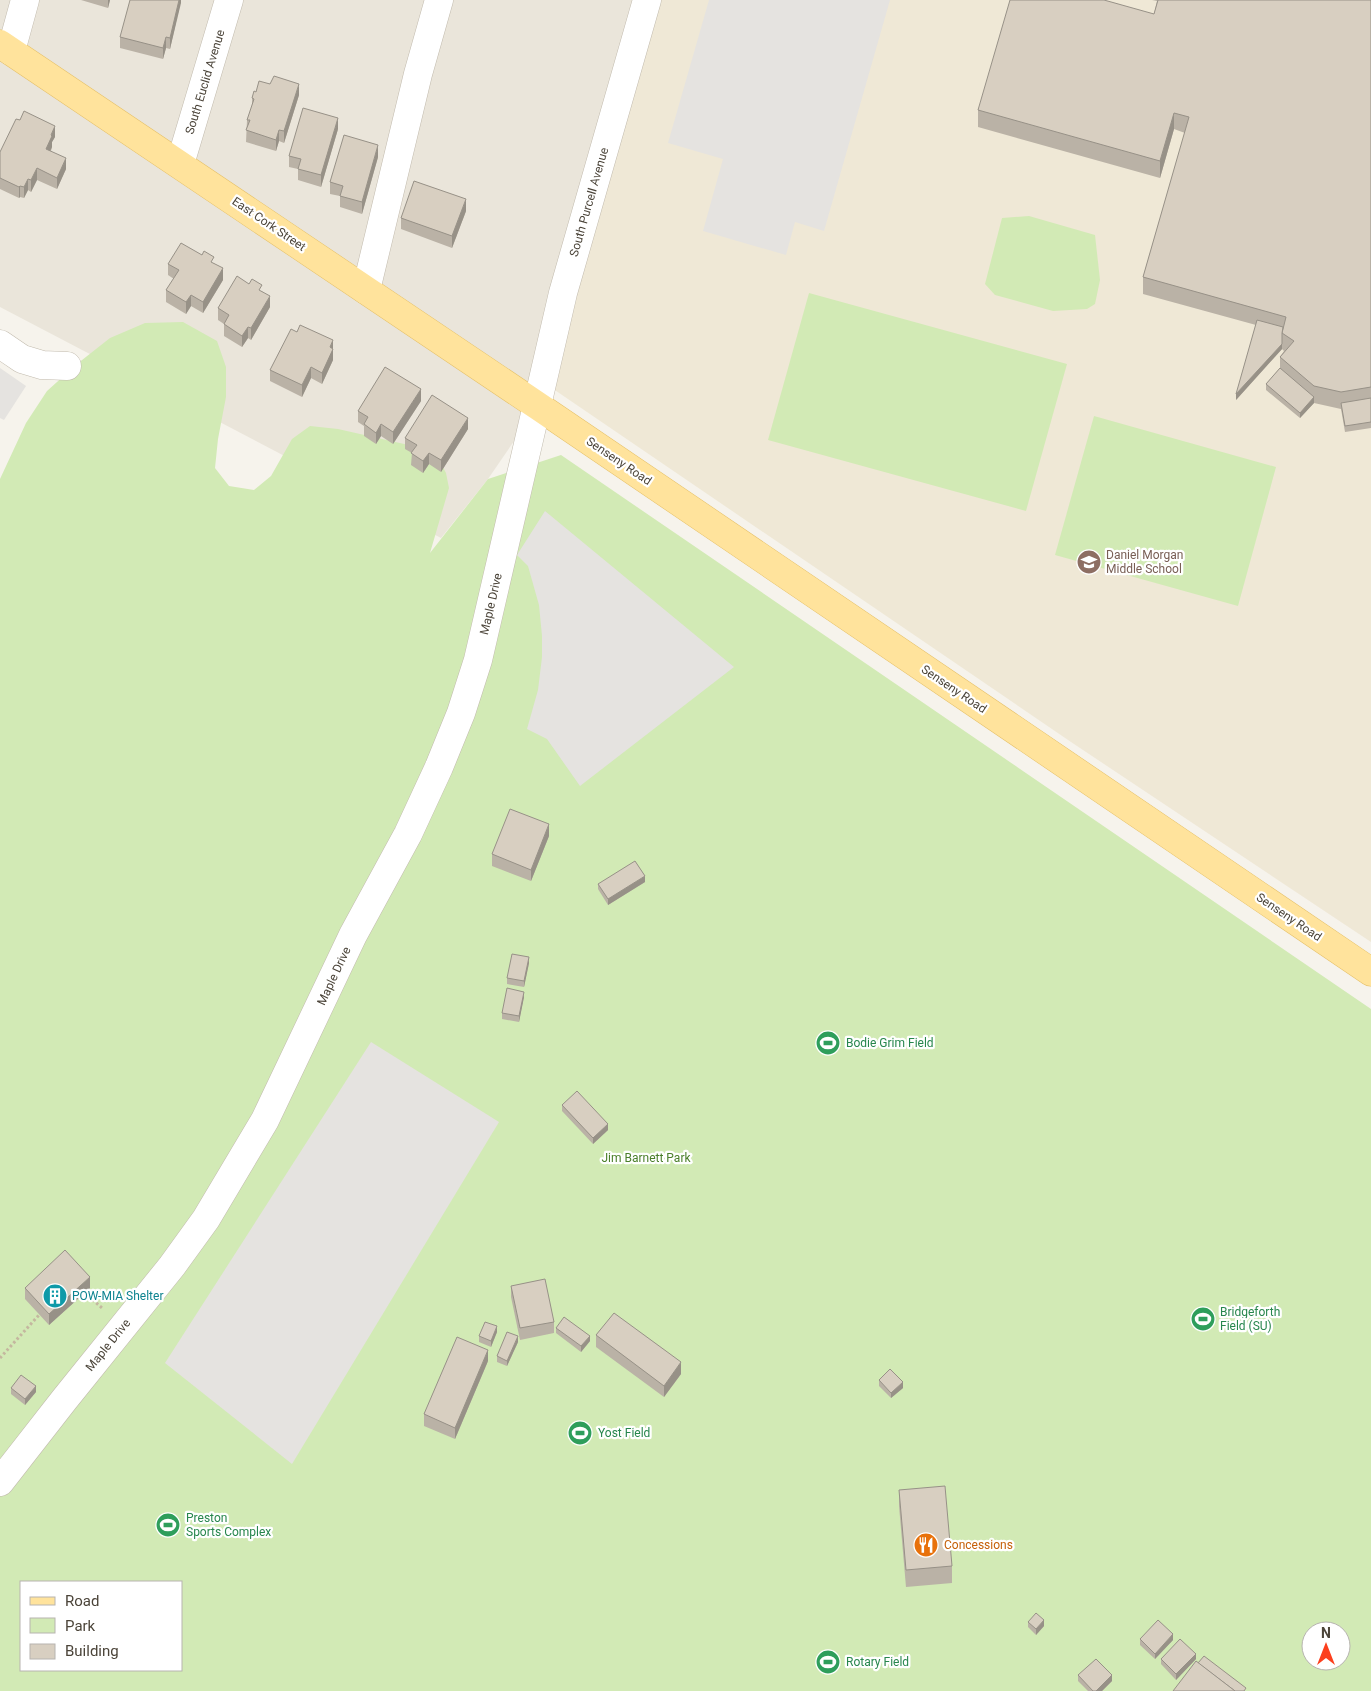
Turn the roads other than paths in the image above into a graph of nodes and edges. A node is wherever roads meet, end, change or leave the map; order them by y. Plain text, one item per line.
1 (25, 0) edge
2 (230, 0) edge
3 (439, 0) edge
4 (647, 0) edge
5 (6, 48) edge
6 (180, 164) junction
7 (366, 290) junction
8 (0, 344) edge
9 (67, 366) dead end
10 (538, 406) junction
11 (1371, 972) edge
12 (0, 1482) edge

1 - 5 street
2 - 6 street, South Euclid Avenue
3 - 7 street
4 - 10 street, South Purcell Avenue
5 - 6 main road, East Cork Street
6 - 7 main road, East Cork Street
7 - 10 main road, East Cork Street
8 - 9 street
10 - 11 main road, Senseny Road
10 - 12 street, Maple Drive

